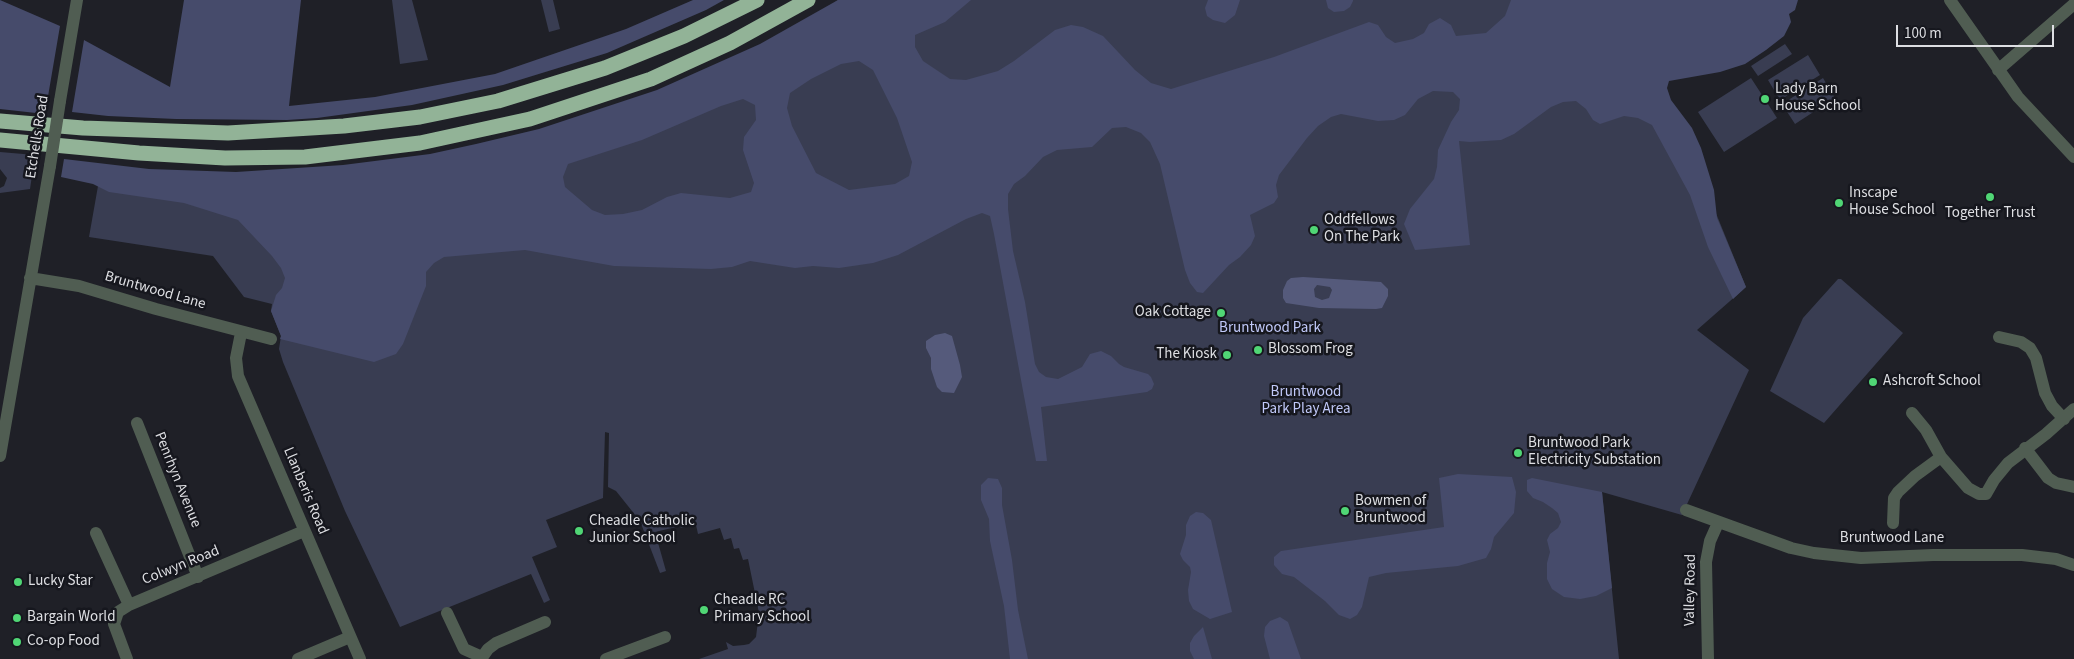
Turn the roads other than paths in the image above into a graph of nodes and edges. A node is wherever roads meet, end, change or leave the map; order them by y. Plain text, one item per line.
1 (77, 0) edge
2 (757, 0) edge
3 (808, 0) edge
4 (1950, 0) edge
5 (2074, 4) edge
6 (1998, 70) junction
7 (0, 121) edge
8 (0, 140) edge
9 (2074, 157) edge
10 (30, 278) junction
11 (242, 333) junction
12 (1999, 337) dead end
13 (271, 339) dead end
14 (2074, 409) edge
15 (1912, 413) dead end
16 (2064, 419) junction
17 (137, 424) dead end
18 (2025, 448) junction
19 (0, 456) edge
20 (1941, 457) junction
21 (2074, 487) edge
22 (1686, 510) dead end
23 (1718, 523) junction
24 (1893, 523) dead end
25 (304, 531) junction
26 (96, 533) dead end
27 (2074, 565) edge
28 (198, 577) junction
29 (130, 605) junction
30 (447, 613) dead end
31 (545, 622) dead end
32 (350, 637) junction
33 (665, 637) dead end
34 (627, 655) edge
35 (481, 658) edge
36 (127, 659) edge
37 (298, 659) edge
38 (360, 659) edge
39 (606, 659) edge
40 (1708, 659) edge

1 - 10 street, Etchells Road, bridge
2 - 7 highway
3 - 8 highway
4 - 6 street
5 - 6 street
6 - 9 street
10 - 11 street, Bruntwood Lane
10 - 19 street, Etchells Road
11 - 13 street, Bruntwood Lane
11 - 25 street, Llanberis Road
12 - 16 street
14 - 16 street
15 - 20 street
16 - 18 street
17 - 28 street, Penrhyn Avenue
18 - 20 street
18 - 21 street
20 - 24 street
22 - 23 street, Bruntwood Lane
23 - 27 street, Bruntwood Lane
23 - 40 street, Valley Road
25 - 28 street, Colwyn Road
25 - 32 street, Llanberis Road
26 - 29 street
28 - 29 street, Colwyn Road
29 - 36 street, Colwyn Road
30 - 35 street
31 - 35 street
32 - 37 street
32 - 38 street, Llanberis Road
33 - 34 street
34 - 39 street

